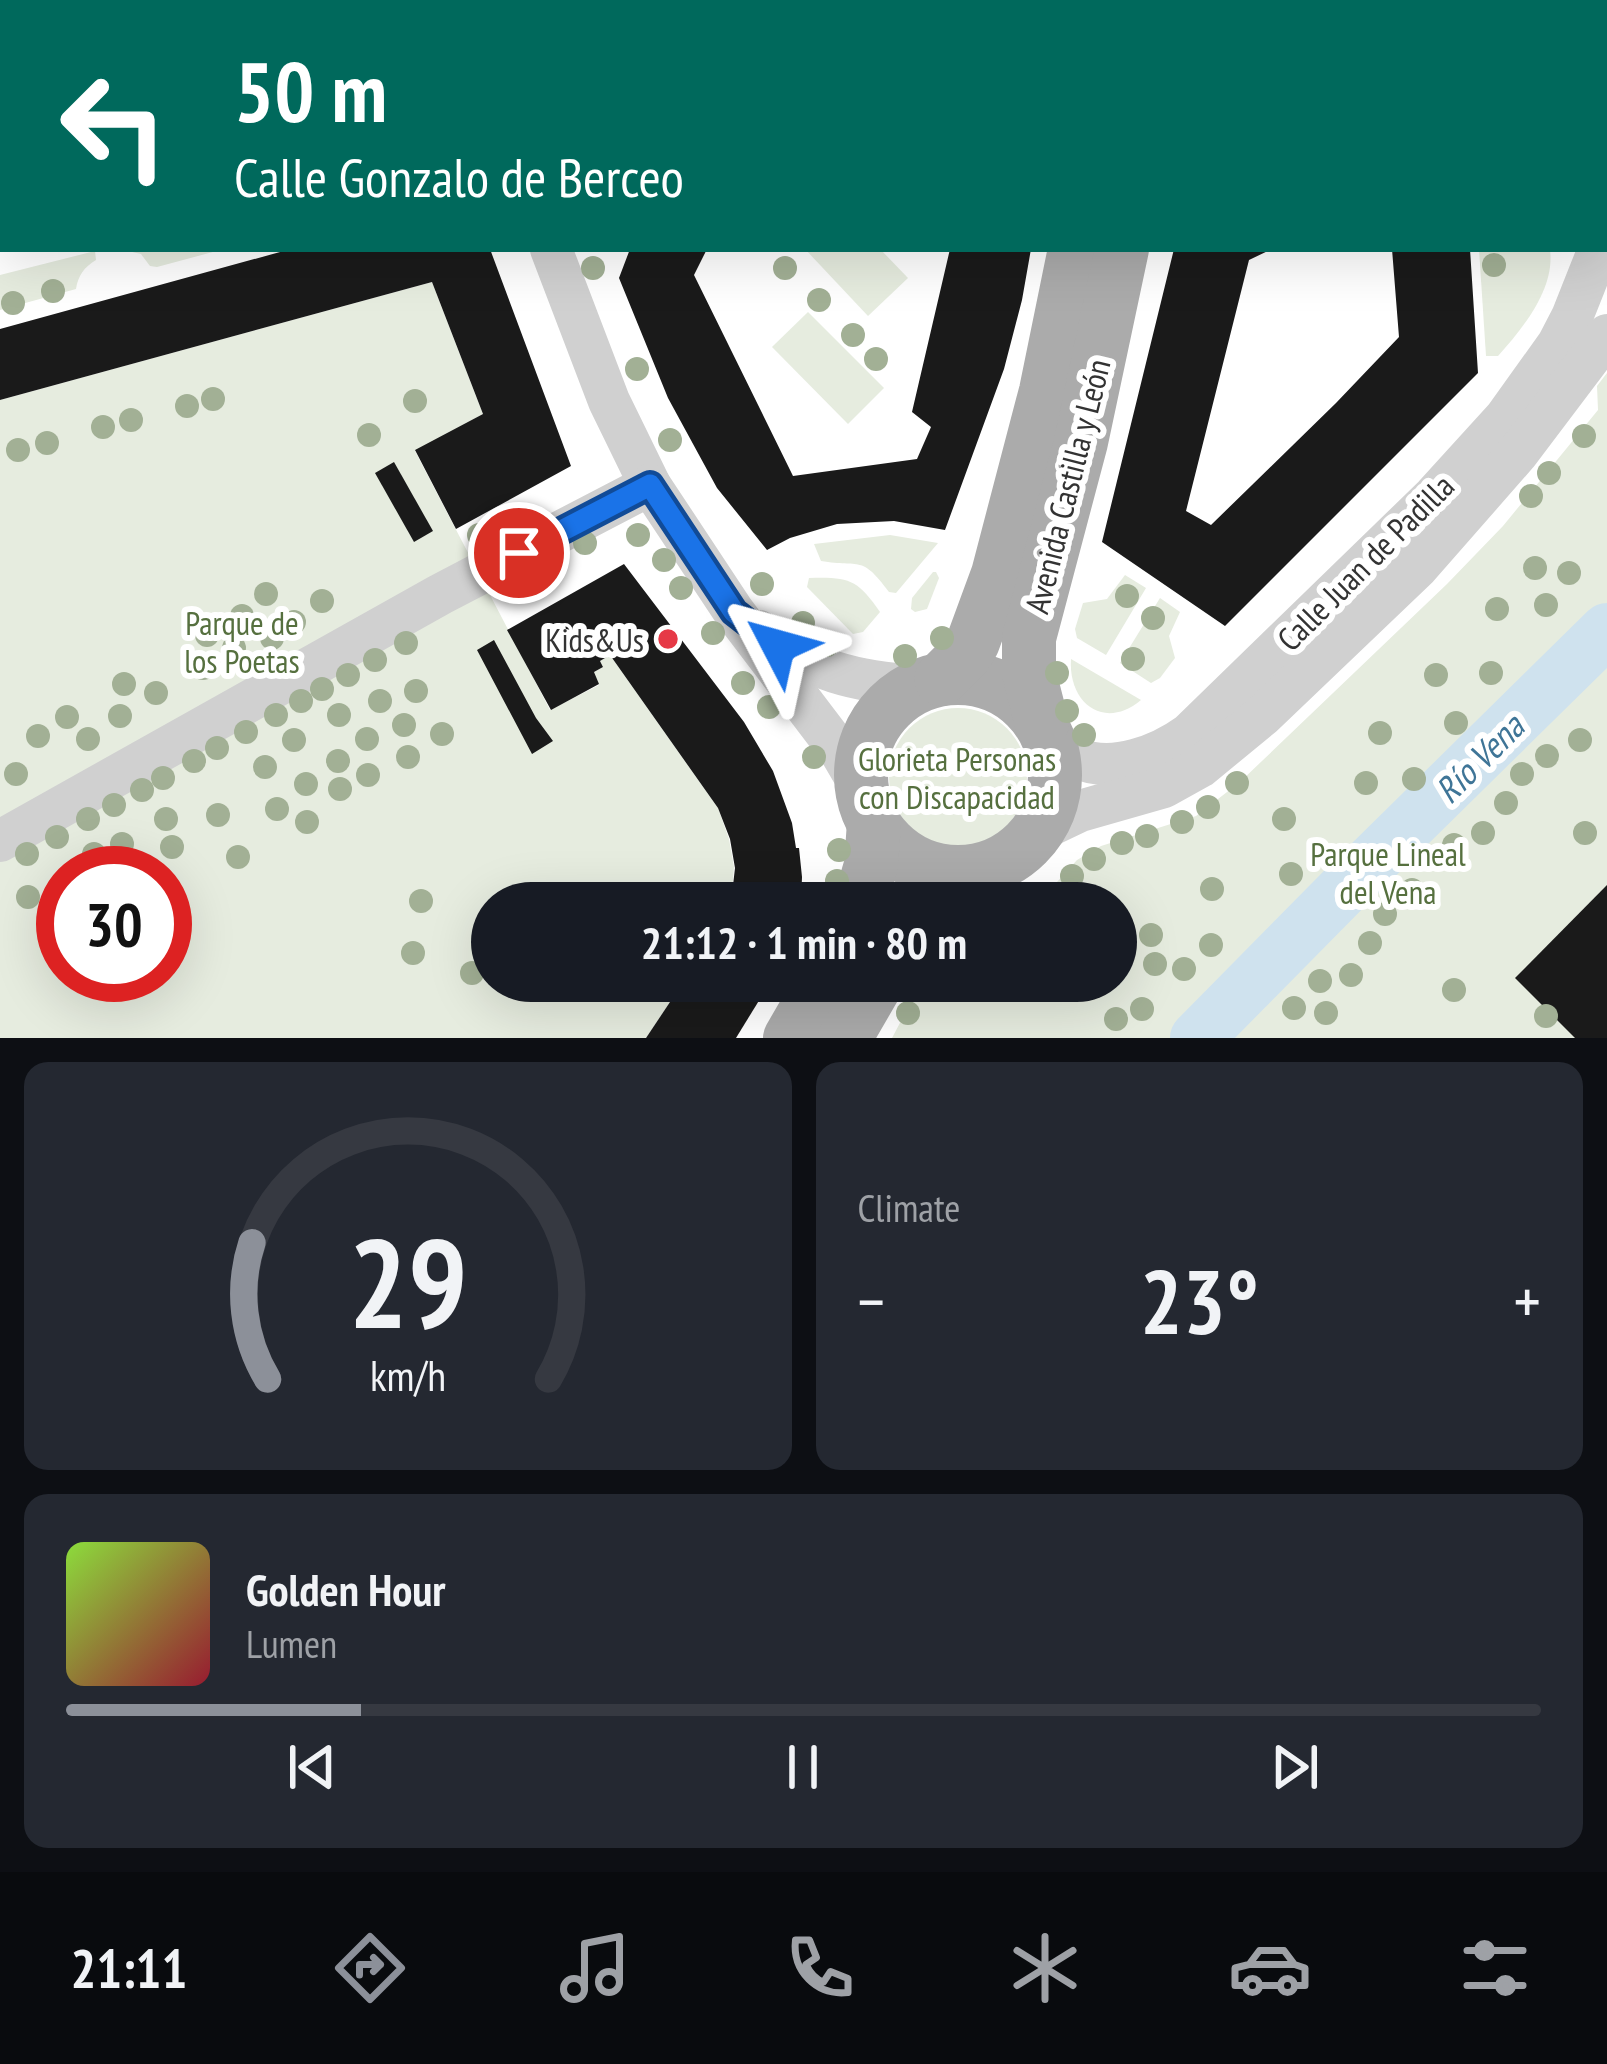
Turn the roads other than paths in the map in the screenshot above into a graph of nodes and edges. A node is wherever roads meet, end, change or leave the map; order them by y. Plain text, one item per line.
1 (552, 252) edge
2 (1074, 252) edge
3 (1121, 252) edge
4 (1603, 252) edge
5 (1607, 335) edge
6 (650, 485) junction
7 (734, 612) junction
8 (930, 682) junction
9 (1046, 734) junction
10 (868, 806) junction
11 (1038, 830) junction
12 (0, 841) edge
13 (866, 882) edge
14 (946, 882) edge
15 (960, 882) edge
16 (811, 1002) edge
17 (866, 1002) edge
18 (790, 1038) edge
19 (845, 1038) edge

1 - 6 street
2 - 8 main road, Avenida Castilla y León
3 - 9 main road, Avenida Castilla y León
4 - 9 street, Calle Juan de Padilla
5 - 11 street, Calle Juan de Padilla
6 - 7 street
6 - 12 street
7 - 8 street
7 - 10 street
8 - 9 main road
8 - 10 main road
9 - 11 main road
10 - 13 main road
10 - 14 main road
11 - 15 main road
16 - 18 main road
17 - 19 main road

